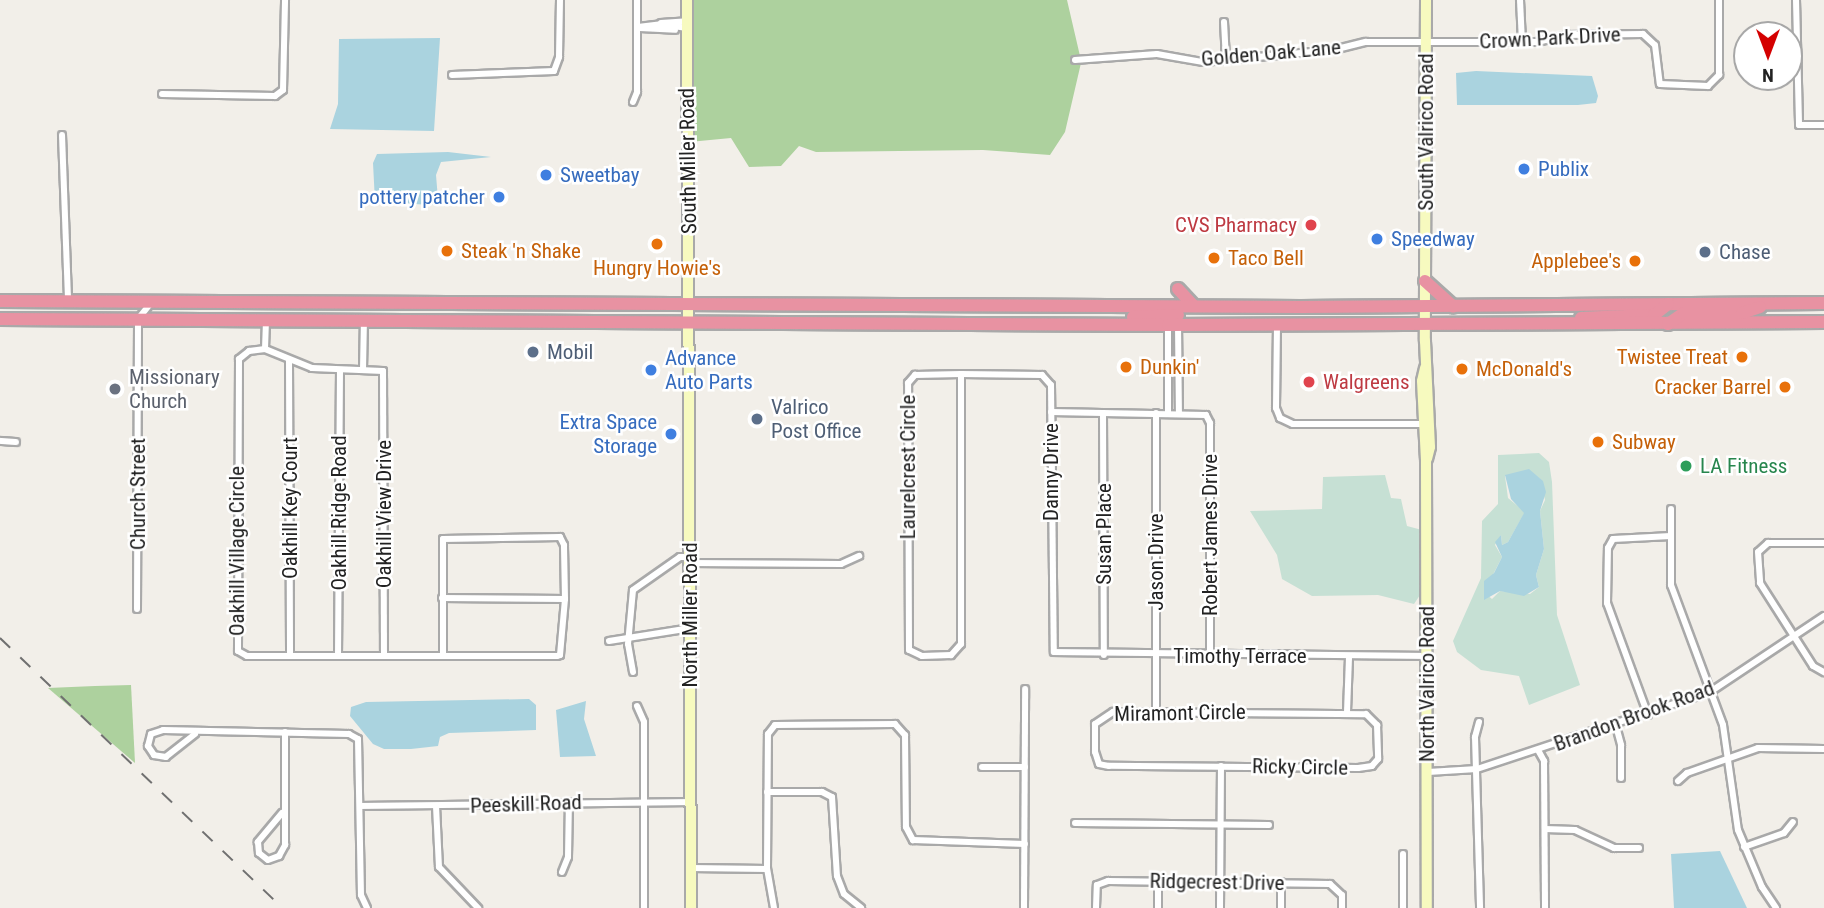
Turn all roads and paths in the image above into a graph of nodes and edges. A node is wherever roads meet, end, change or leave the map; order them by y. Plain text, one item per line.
1 (285, 0) edge
2 (560, 0) edge
3 (637, 0) edge
4 (687, 0) edge
5 (1426, 0) edge
6 (1520, 0) edge
7 (1718, 0) edge
8 (1796, 0) edge
9 (1224, 22) dead end
10 (687, 24) junction
11 (638, 27) junction
12 (1426, 42) junction
13 (1522, 42) junction
14 (1075, 60) dead end
15 (1226, 60) junction
16 (452, 75) dead end
17 (162, 94) dead end
18 (632, 102) dead end
19 (1824, 125) edge
20 (62, 135) dead end
21 (1425, 281) junction
22 (1178, 289) dead end
23 (0, 301) edge
24 (68, 301) junction
25 (153, 302) junction
26 (362, 302) junction
27 (485, 303) junction
28 (691, 303) junction
29 (1770, 303) junction
30 (1824, 303) edge
31 (899, 304) junction
32 (1668, 304) junction
33 (1194, 306) junction
34 (1453, 306) junction
35 (1425, 307) junction
36 (1173, 315) junction
37 (1824, 316) edge
38 (0, 319) edge
39 (138, 319) junction
40 (245, 320) junction
41 (266, 320) junction
42 (364, 320) junction
43 (690, 321) junction
44 (899, 322) junction
45 (1824, 322) edge
46 (1808, 323) junction
47 (1425, 324) junction
48 (1668, 324) junction
49 (1277, 325) junction
50 (1564, 325) junction
51 (265, 349) junction
52 (289, 360) junction
53 (1425, 369) junction
54 (340, 370) junction
55 (363, 370) junction
56 (961, 374) junction
57 (1051, 412) junction
58 (1103, 412) junction
59 (1156, 413) junction
60 (1168, 413) junction
61 (1179, 413) junction
62 (1423, 424) junction
63 (0, 441) edge
64 (16, 442) dead end
65 (1426, 460) junction
66 (1671, 509) dead end
67 (1671, 536) junction
68 (1824, 543) edge
69 (859, 556) dead end
70 (690, 560) junction
71 (442, 598) junction
72 (565, 599) junction
73 (137, 609) dead end
74 (1824, 616) edge
75 (691, 628) junction
76 (1795, 634) junction
77 (629, 639) junction
78 (609, 641) dead end
79 (1054, 652) joint
80 (1104, 655) junction
81 (290, 656) junction
82 (338, 656) junction
83 (384, 656) junction
84 (443, 656) junction
85 (1156, 656) junction
86 (1427, 656) junction
87 (1210, 657) junction
88 (1349, 657) junction
89 (634, 672) dead end
90 (1824, 672) edge
91 (1025, 690) dead end
92 (1710, 692) junction
93 (637, 706) dead end
94 (1156, 711) junction
95 (1347, 712) junction
96 (1648, 715) junction
97 (1479, 722) dead end
98 (1616, 726) junction
99 (285, 732) junction
100 (195, 734) junction
101 (1824, 749) edge
102 (1538, 750) junction
103 (1726, 758) junction
104 (1221, 766) junction
105 (982, 767) dead end
106 (1025, 767) junction
107 (1477, 769) junction
108 (1428, 772) junction
109 (1621, 778) dead end
110 (1678, 781) dead end
111 (767, 792) junction
112 (644, 802) junction
113 (691, 802) junction
114 (569, 803) junction
115 (361, 806) junction
116 (436, 806) junction
117 (282, 813) junction
118 (1793, 822) dead end
119 (1076, 823) dead end
120 (1220, 825) junction
121 (1269, 825) dead end
122 (1545, 829) junction
123 (1025, 844) junction
124 (1639, 848) dead end
125 (1744, 848) junction
126 (1403, 854) dead end
127 (691, 869) junction
128 (767, 869) junction
129 (562, 873) dead end
130 (1158, 881) junction
131 (1220, 881) junction
132 (1281, 882) junction
133 (367, 908) edge
134 (478, 908) edge
135 (644, 908) edge
136 (691, 908) edge
137 (774, 908) edge
138 (861, 908) edge
139 (1024, 908) edge
140 (1096, 908) edge
141 (1158, 908) edge
142 (1220, 908) edge
143 (1281, 908) edge
144 (1342, 908) edge
145 (1403, 908) edge
146 (1427, 908) edge
147 (1480, 908) edge
148 (1545, 908) edge
149 (1776, 908) edge

1 - 17 street
2 - 16 street
3 - 11 street
4 - 10 street, South Miller Road
5 - 12 street, South Valrico Road
6 - 13 street
7 - 13 street, Crown Park Drive
8 - 19 street
9 - 15 street
10 - 11 street
10 - 11 street
10 - 28 street, South Miller Road
11 - 18 street
12 - 13 street, Crown Park Drive
12 - 15 street, Golden Oak Lane
12 - 21 street, South Valrico Road
14 - 15 street, Golden Oak Lane
20 - 24 street
21 - 34 highway
21 - 35 street, South Valrico Road
22 - 33 highway
23 - 24 highway
24 - 25 highway
25 - 26 highway
25 - 39 street
26 - 27 highway
26 - 40 highway
27 - 28 highway
27 - 42 highway
28 - 31 highway
28 - 43 street, South Miller Road
29 - 30 highway
29 - 32 highway
29 - 48 highway
31 - 36 highway
31 - 44 highway
32 - 34 highway
32 - 50 highway
33 - 35 highway
33 - 36 highway
34 - 35 highway
35 - 47 street, North Valrico Road
36 - 44 highway
36 - 49 highway
36 - 60 street
36 - 61 street
37 - 46 highway
38 - 39 highway
39 - 40 highway
39 - 73 street, Church Street
40 - 41 highway
41 - 42 highway
41 - 51 street
42 - 43 highway
42 - 55 street
43 - 44 highway
43 - 70 street, North Miller Road
45 - 46 highway
46 - 48 highway
47 - 49 highway
47 - 50 highway
47 - 53 street, North Valrico Road
48 - 50 highway
49 - 62 street
51 - 52 street
51 - 81 street, Oakhill Village Circle
52 - 54 street
52 - 81 street, Oakhill Key Court
53 - 62 street, North Valrico Road
53 - 65 street, North Valrico Road
54 - 55 street
54 - 82 street, Oakhill Ridge Road
55 - 83 street, Oakhill View Drive
56 - 56 street, Laurelcrest Circle
56 - 57 street, Danny Drive
57 - 58 street
57 - 79 street, Danny Drive
58 - 59 street
58 - 80 street, Susan Place
59 - 60 street
59 - 85 street, Jason Drive
60 - 61 street
61 - 87 street, Robert James Drive
62 - 65 street, North Valrico Road
63 - 64 street
65 - 86 street, North Valrico Road
66 - 67 street
67 - 92 street
67 - 96 street
68 - 76 street
69 - 70 street
70 - 75 street, North Miller Road
70 - 77 street
71 - 72 street
71 - 72 street, Oakhill Village Circle
71 - 84 street, Oakhill Village Circle
72 - 84 street, Oakhill Village Circle
74 - 76 street, Brandon Brook Road
75 - 77 street
75 - 113 street, North Miller Road
76 - 90 street
76 - 92 street, Brandon Brook Road
77 - 78 street
77 - 89 street
79 - 80 street, Timothy Terrace
80 - 85 street, Timothy Terrace
81 - 82 street, Oakhill Village Circle
82 - 83 street, Oakhill Village Circle
83 - 84 street, Oakhill Village Circle
85 - 87 street, Timothy Terrace
85 - 94 street, Jason Drive
86 - 88 street, Timothy Terrace
86 - 108 street, North Valrico Road
87 - 88 street, Timothy Terrace
88 - 95 street
91 - 106 street
92 - 96 street, Brandon Brook Road
92 - 103 street
93 - 112 street
94 - 95 street, Miramont Circle
94 - 104 street, Miramont Circle
95 - 104 street, Ricky Circle
96 - 98 street, Brandon Brook Road
97 - 107 street
98 - 102 street, Brandon Brook Road
98 - 109 street
99 - 100 street
99 - 115 street
99 - 117 street
100 - 100 street
101 - 103 street
102 - 107 street, Brandon Brook Road
102 - 122 street
103 - 110 street
103 - 125 street
104 - 120 street
105 - 106 street
106 - 123 street
107 - 108 street, Brandon Brook Road
107 - 147 street
108 - 146 street, North Valrico Road
111 - 123 street
111 - 128 street
111 - 138 street
112 - 113 street, Peeskill Road
112 - 114 street, Peeskill Road
112 - 135 street
113 - 127 street, North Miller Road
114 - 116 street, Peeskill Road
114 - 129 street
115 - 116 street, Peeskill Road
115 - 133 street
116 - 134 street
117 - 117 street
118 - 125 street
119 - 120 street
120 - 121 street
120 - 131 street
122 - 124 street
122 - 148 street
123 - 139 street
125 - 149 street
126 - 145 street
127 - 128 street
127 - 136 street, North Miller Road
128 - 137 street
130 - 131 street, Ridgecrest Drive
130 - 140 street, Ridgecrest Drive
130 - 141 street
131 - 132 street, Ridgecrest Drive
131 - 142 street
132 - 143 street
132 - 144 street, Ridgecrest Drive

